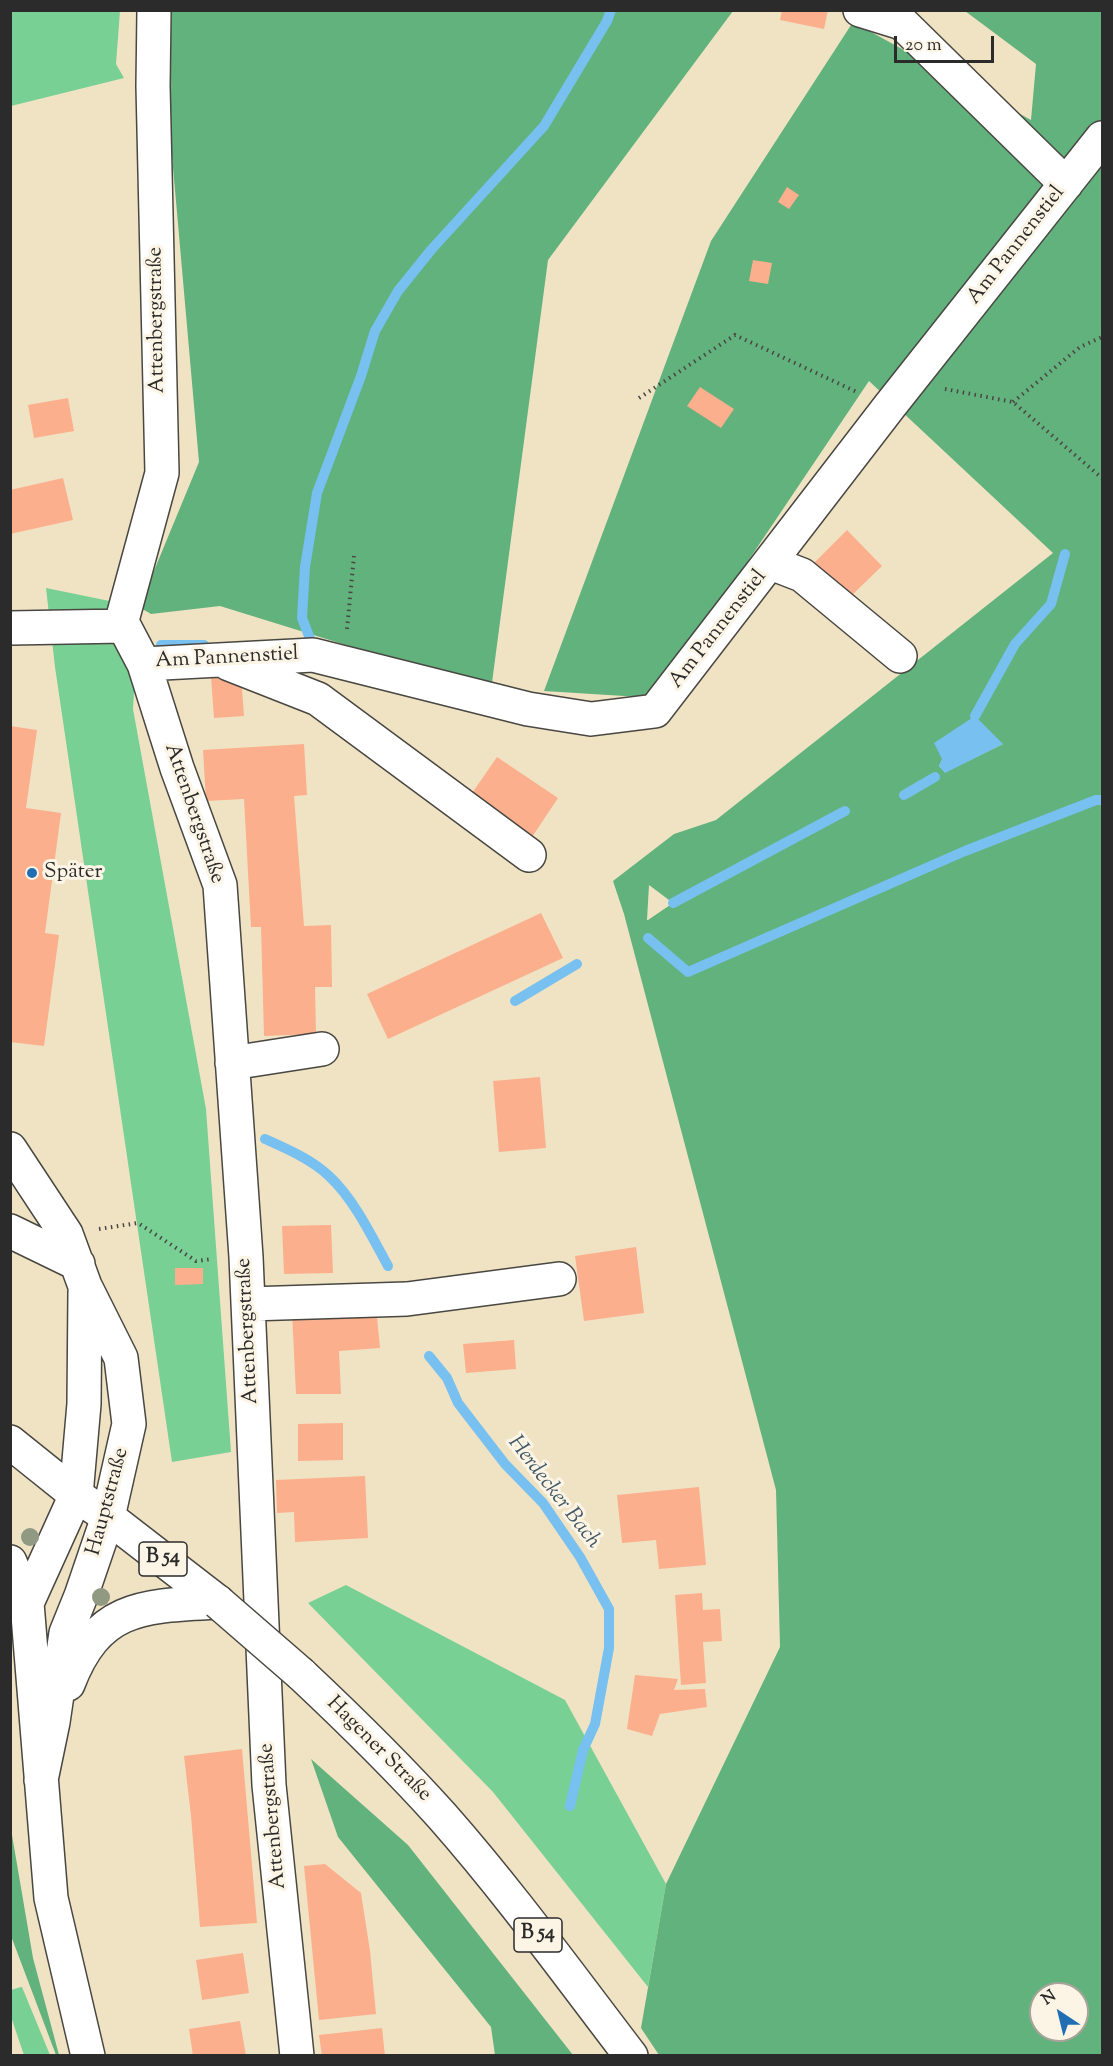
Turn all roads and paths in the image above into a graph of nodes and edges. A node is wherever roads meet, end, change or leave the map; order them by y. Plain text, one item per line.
1 (154, 10) edge
2 (860, 10) edge
3 (1102, 138) edge
4 (1066, 184) junction
5 (1102, 337) edge
6 (909, 381) junction
7 (639, 398) dead end
8 (1013, 402) junction
9 (890, 407) junction
10 (1102, 478) edge
11 (354, 556) dead end
12 (771, 562) junction
13 (122, 624) junction
14 (10, 628) edge
15 (900, 656) dead end
16 (216, 659) junction
17 (344, 663) junction
18 (144, 664) junction
19 (529, 855) dead end
20 (322, 1049) dead end
21 (232, 1064) junction
22 (10, 1149) edge
23 (138, 1223) dead end
24 (10, 1231) edge
25 (246, 1257) junction
26 (82, 1275) junction
27 (559, 1279) dead end
28 (249, 1304) junction
29 (10, 1442) edge
30 (10, 1462) edge
31 (76, 1495) junction
32 (108, 1517) junction
33 (10, 1562) edge
34 (218, 1602) junction
35 (27, 1603) junction
36 (53, 1722) junction
37 (40, 1780) junction
38 (88, 2055) edge
39 (297, 2055) edge
40 (631, 2055) edge

1 - 13 street, Attenbergstraße
2 - 4 street
3 - 4 street, Am Pannenstiel
4 - 6 street, Am Pannenstiel
5 - 8 path
6 - 8 path
6 - 9 street, Am Pannenstiel
7 - 9 path
8 - 10 path
9 - 12 street, Am Pannenstiel
11 - 17 path
12 - 15 street
12 - 17 street, Am Pannenstiel
13 - 14 street
13 - 18 street, Attenbergstraße
16 - 17 street, Am Pannenstiel
16 - 18 street, Am Pannenstiel
16 - 19 street
18 - 21 street, Attenbergstraße
20 - 21 street
21 - 25 street, Attenbergstraße
22 - 26 street, Hauptstraße
23 - 25 path
24 - 26 street
25 - 28 street, Attenbergstraße
26 - 31 street, Hauptstraße
26 - 32 street, Hauptstraße
27 - 28 street
28 - 39 street, Attenbergstraße
29 - 31 street, B 54
30 - 31 street, B 54
31 - 32 street, Hagener Straße / B 54
31 - 35 street, Hauptstraße
32 - 34 street, Hagener Straße / B 54
32 - 36 street, Hauptstraße
33 - 35 street, Hauptstraße
34 - 36 street, Hauptstraße
34 - 40 street, Hagener Straße / B 54, bridge
35 - 37 street, Hauptstraße
36 - 37 street, Hauptstraße
37 - 38 street, Hauptstraße

